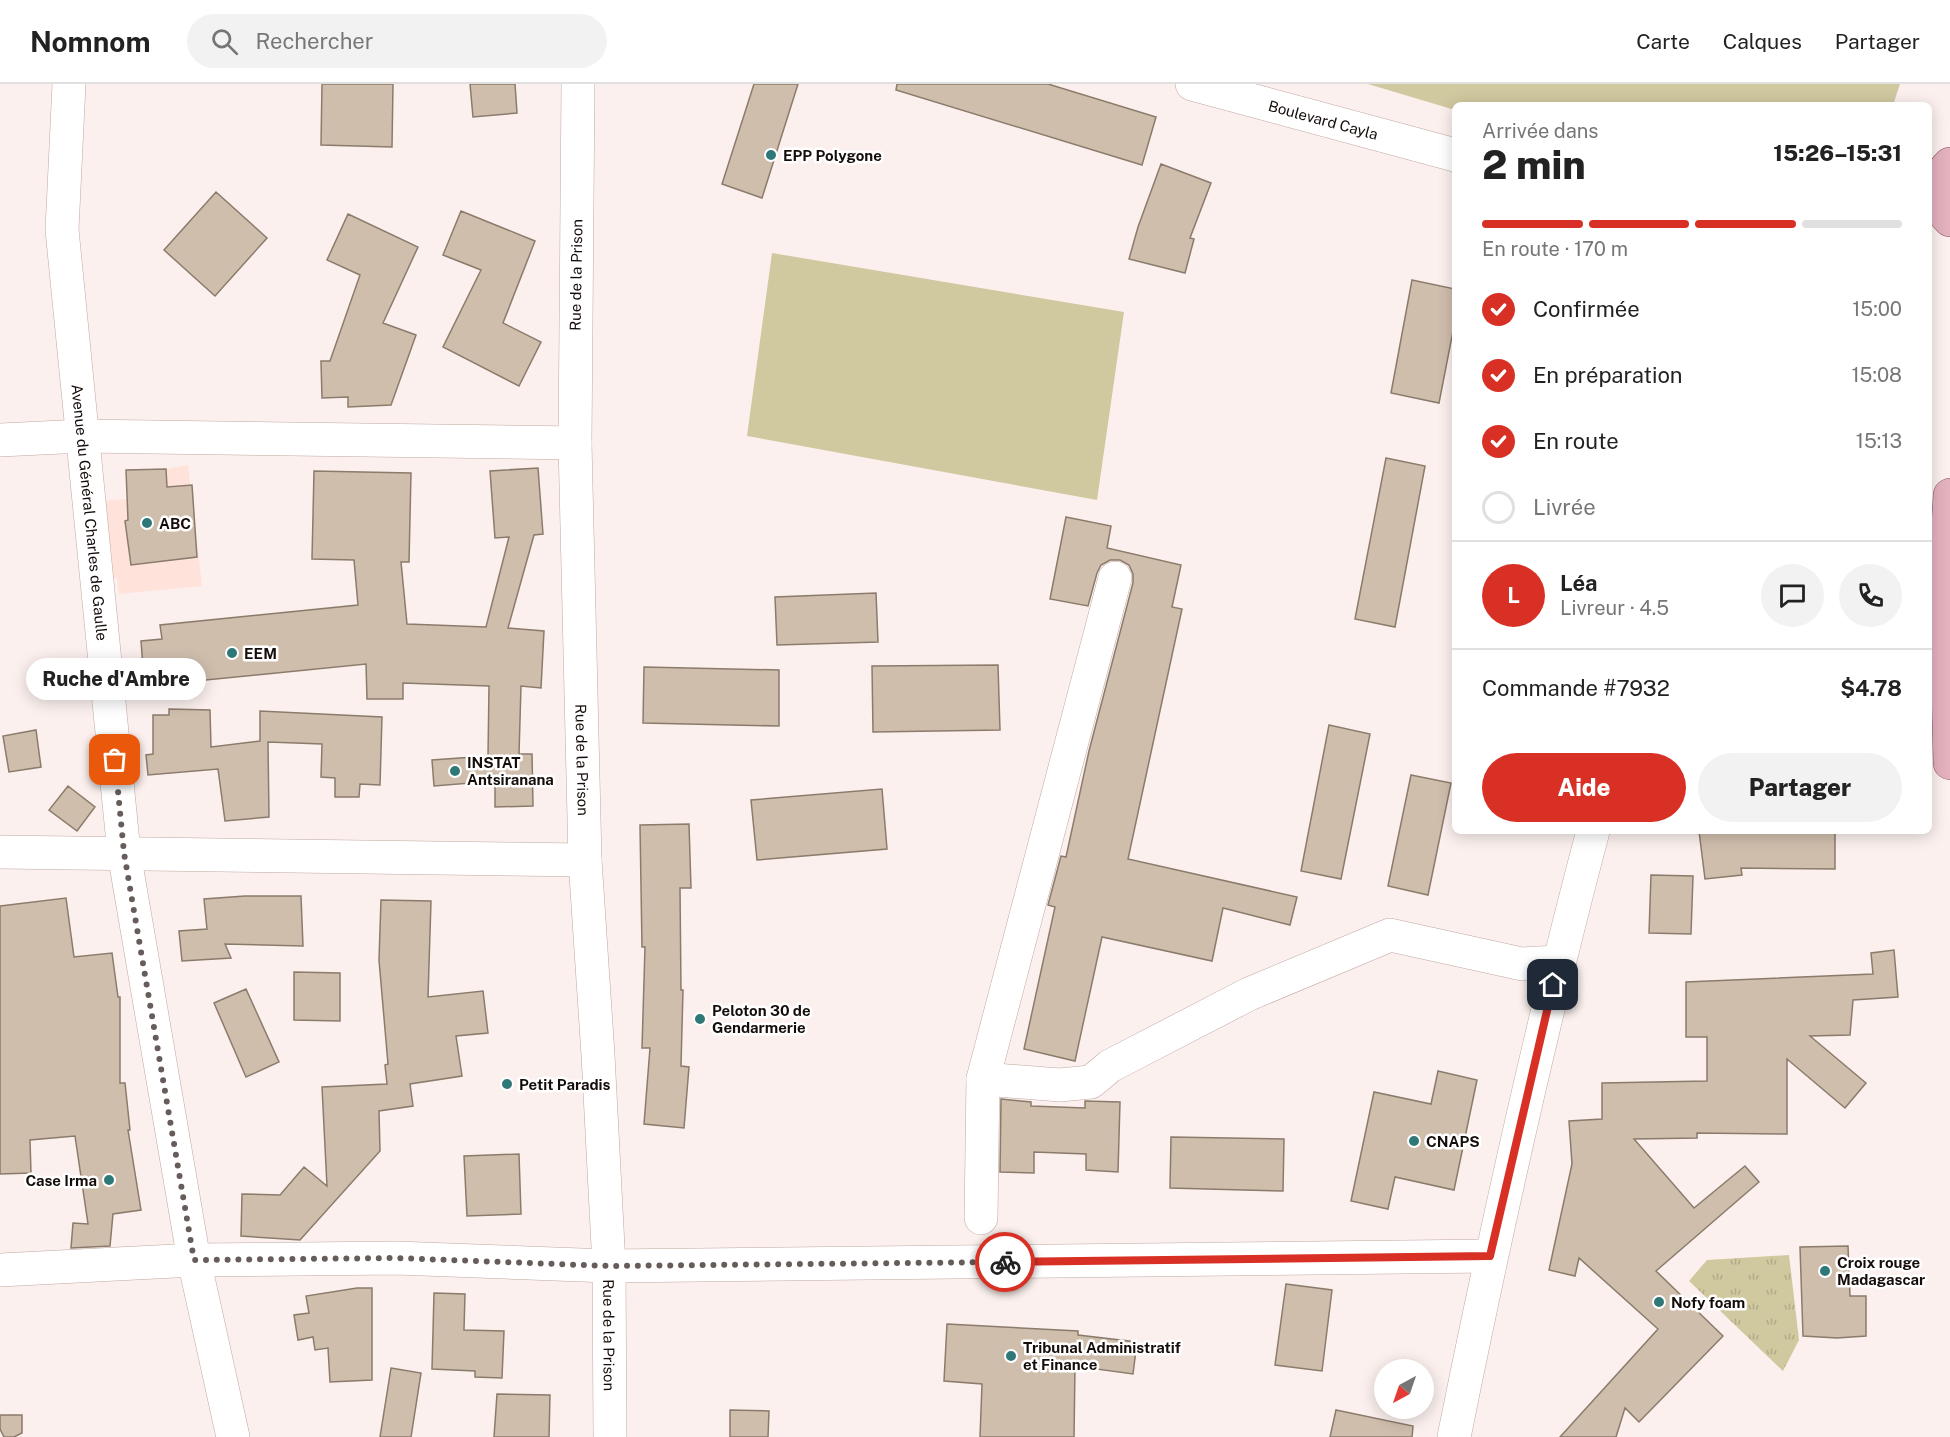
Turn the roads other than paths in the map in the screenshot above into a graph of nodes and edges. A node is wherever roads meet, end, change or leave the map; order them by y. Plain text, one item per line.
1 (69, 84) edge
2 (578, 84) edge
3 (1192, 84) edge
4 (1452, 155) edge
5 (1950, 164) edge
6 (1939, 210) edge
7 (83, 436) junction
8 (0, 440) edge
9 (575, 443) junction
10 (1950, 495) edge
11 (1948, 576) edge
12 (1115, 578) dead end
13 (1950, 763) edge
14 (1592, 834) edge
15 (0, 852) edge
16 (124, 853) junction
17 (585, 860) junction
18 (1558, 962) junction
19 (983, 1079) junction
20 (981, 1218) dead end
21 (1490, 1256) junction
22 (194, 1260) junction
23 (609, 1266) junction
24 (0, 1270) edge
25 (233, 1437) edge
26 (610, 1437) edge
27 (1454, 1437) edge

1 - 7 street, Avenue du Général Charles de Gaulle
2 - 9 street, Rue de la Prison
3 - 4 street, Boulevard Cayla
5 - 6 main road
7 - 8 street
7 - 9 street
7 - 16 street, Avenue du Général Charles de Gaulle
9 - 17 street, Rue de la Prison
10 - 11 main road
11 - 13 main road
12 - 19 street
14 - 18 street
15 - 16 street
16 - 17 street
16 - 22 street, Avenue du Général Charles de Gaulle
17 - 23 street, Rue de la Prison
18 - 19 street
18 - 21 street
19 - 20 street
21 - 23 street
21 - 27 street
22 - 23 street
22 - 24 street
22 - 25 street, Avenue du Général Charles de Gaulle
23 - 26 street, Rue de la Prison

